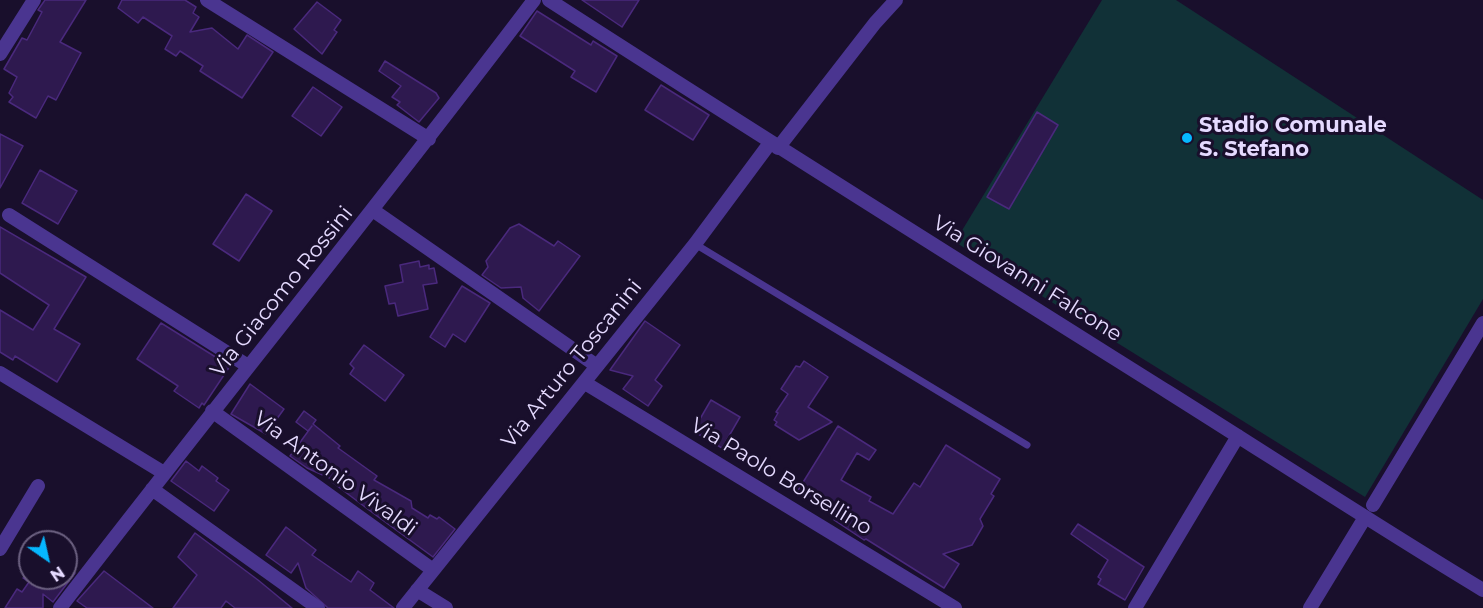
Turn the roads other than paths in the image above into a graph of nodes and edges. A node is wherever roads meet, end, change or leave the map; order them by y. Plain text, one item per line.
1 (33, 0) edge
2 (207, 0) edge
3 (534, 0) edge
4 (549, 0) edge
5 (896, 0) edge
6 (0, 54) edge
7 (429, 139) junction
8 (774, 145) junction
9 (374, 211) junction
10 (9, 215) dead end
11 (695, 244) junction
12 (1483, 323) edge
13 (248, 366) junction
14 (597, 366) junction
15 (0, 373) edge
16 (585, 382) junction
17 (212, 411) junction
18 (1238, 436) junction
19 (1027, 445) dead end
20 (164, 473) junction
21 (38, 486) dead end
22 (152, 489) junction
23 (1373, 505) dead end
24 (1364, 519) junction
25 (0, 549) edge
26 (433, 570) junction
27 (417, 591) junction
28 (1483, 591) edge
29 (60, 608) edge
30 (318, 608) edge
31 (403, 608) edge
32 (446, 608) edge
33 (955, 608) edge
34 (1135, 608) edge
35 (1310, 608) edge

1 - 6 street
2 - 7 street
3 - 7 street, Via Giacomo Rossini
4 - 8 street, Via Giovanni Falcone
5 - 8 street, Via Arturo Toscanini
7 - 9 street, Via Giacomo Rossini
8 - 11 street, Via Arturo Toscanini
8 - 18 street, Via Giovanni Falcone
9 - 13 street, Via Giacomo Rossini
9 - 14 street
10 - 13 street
11 - 14 street, Via Arturo Toscanini
11 - 19 lane
12 - 23 street
13 - 17 street, Via Giacomo Rossini
14 - 16 street, Via Arturo Toscanini
15 - 20 street
16 - 26 street, Via Arturo Toscanini
16 - 33 street, Via Paolo Borsellino
17 - 20 street, Via Giacomo Rossini
17 - 26 street, Via Antonio Vivaldi
18 - 24 street, Via Giovanni Falcone
18 - 34 street
20 - 22 street, Via Giacomo Rossini
21 - 25 street
22 - 29 street, Via Giacomo Rossini
22 - 30 street
24 - 28 street, Via Giovanni Falcone
24 - 35 street
26 - 27 street, Via Arturo Toscanini
27 - 31 street, Via Arturo Toscanini
27 - 32 street

